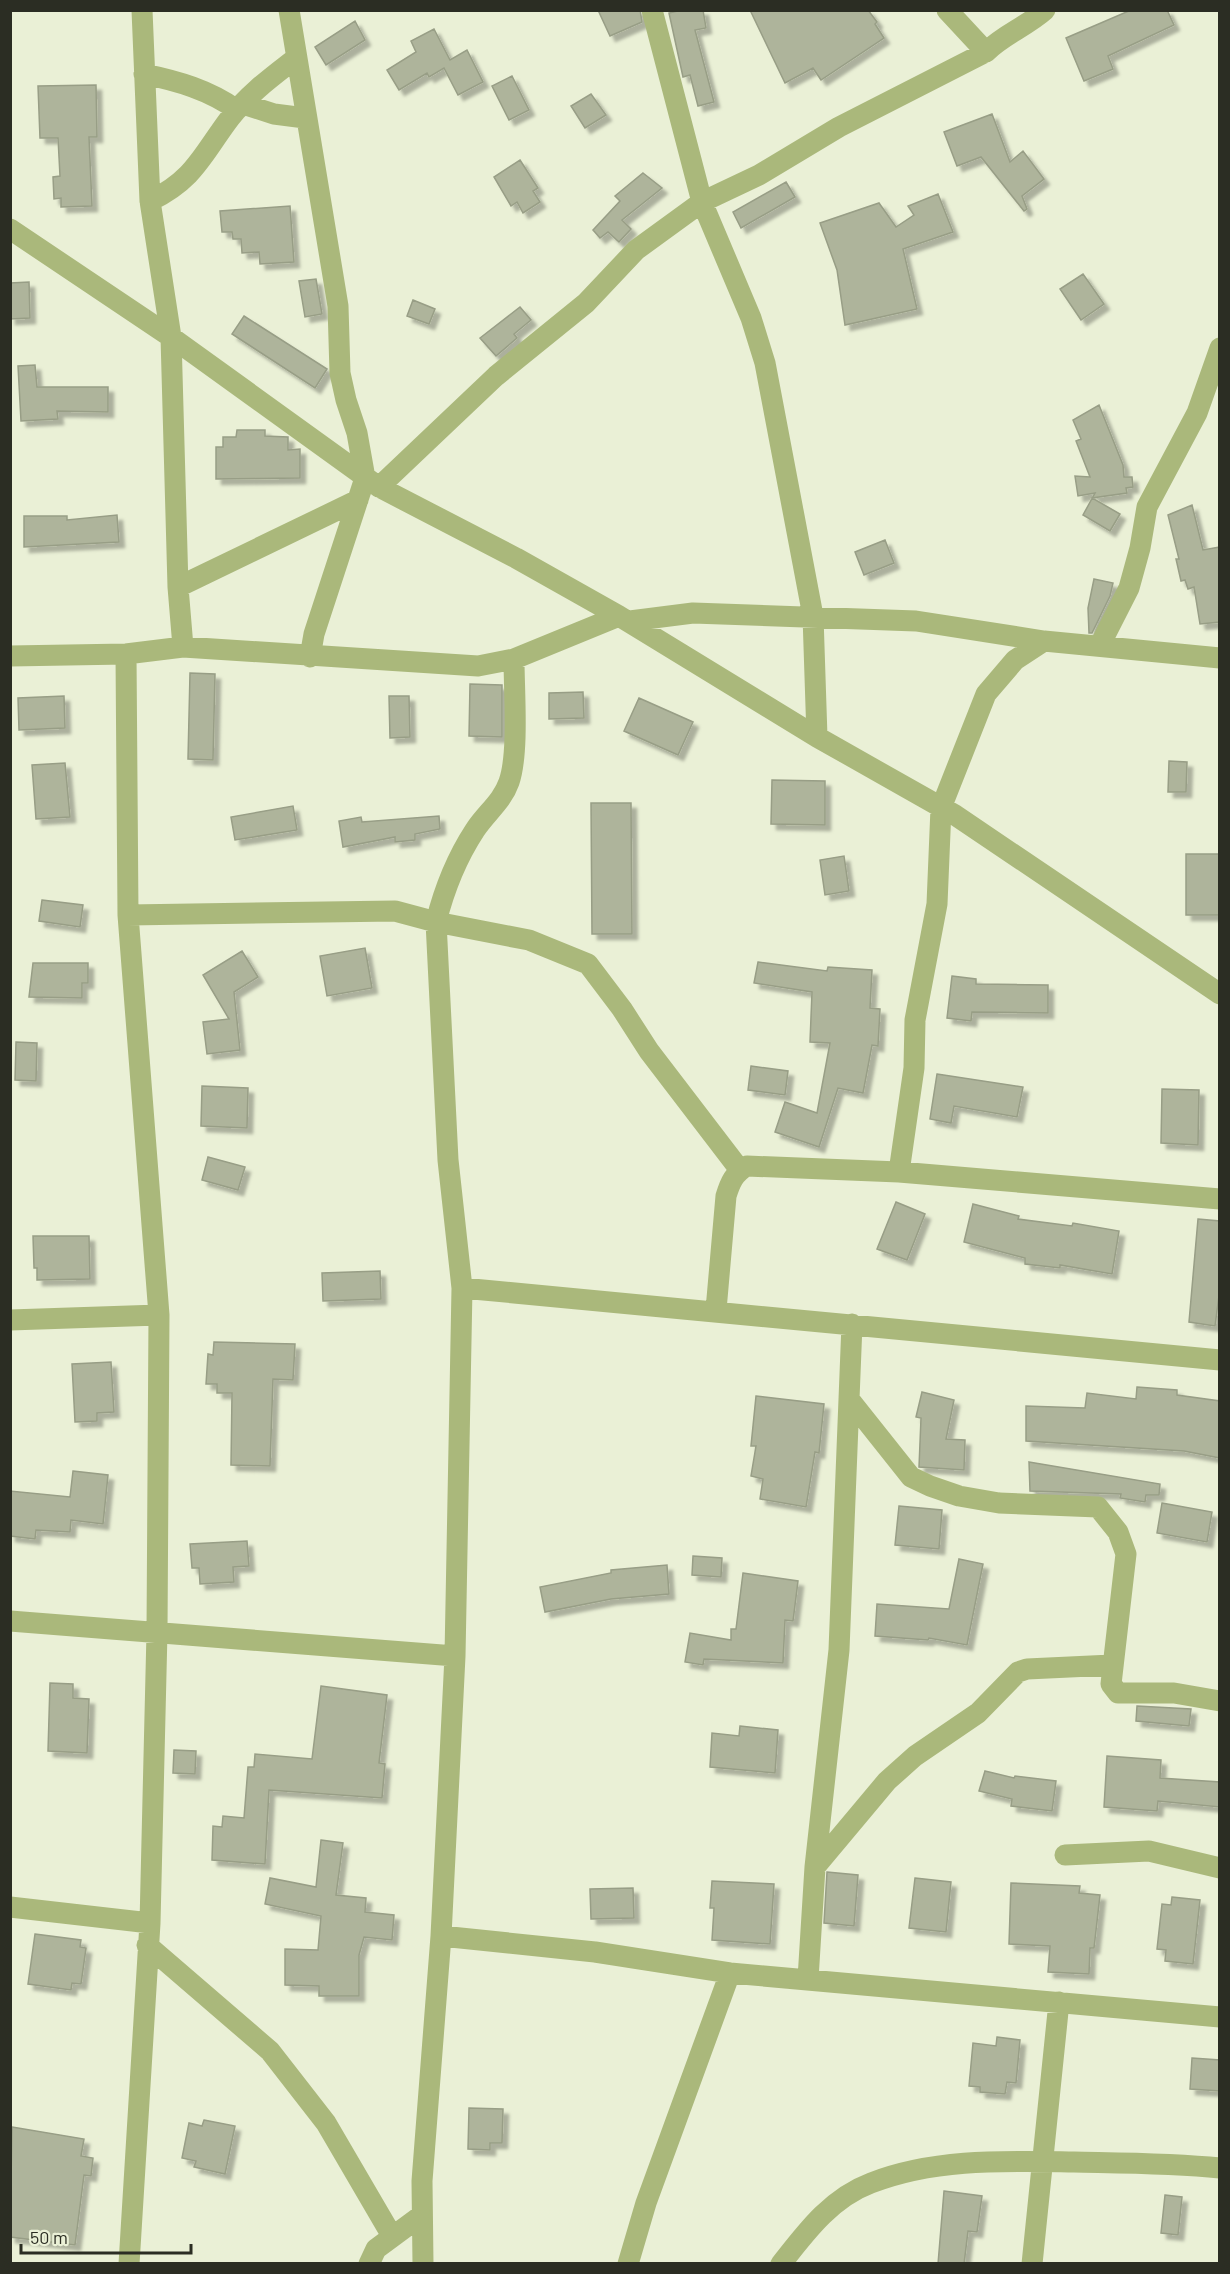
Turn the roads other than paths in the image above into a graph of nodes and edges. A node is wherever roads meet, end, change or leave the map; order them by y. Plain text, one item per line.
1 (142, 10) edge
2 (289, 10) edge
3 (652, 10) edge
4 (947, 10) edge
5 (1045, 10) edge
6 (986, 52) junction
7 (296, 58) junction
8 (144, 74) junction
9 (240, 107) junction
10 (305, 118) junction
11 (150, 201) junction
12 (702, 202) junction
13 (10, 229) edge
14 (171, 337) junction
15 (1220, 348) edge
16 (372, 483) junction
17 (358, 500) junction
18 (178, 587) junction
19 (813, 616) junction
20 (624, 619) junction
21 (1044, 641) junction
22 (1100, 645) junction
23 (183, 647) junction
24 (126, 654) junction
25 (10, 656) edge
26 (310, 657) junction
27 (1220, 658) edge
28 (514, 659) junction
29 (817, 737) junction
30 (941, 808) junction
31 (128, 915) junction
32 (436, 922) junction
33 (1220, 994) edge
34 (740, 1170) junction
35 (899, 1172) junction
36 (1220, 1199) edge
37 (462, 1288) junction
38 (716, 1310) junction
39 (159, 1315) junction
40 (10, 1320) edge
41 (852, 1324) junction
42 (1220, 1360) edge
43 (849, 1399) junction
44 (10, 1621) edge
45 (157, 1632) junction
46 (455, 1656) junction
47 (1112, 1665) junction
48 (1220, 1701) edge
49 (1065, 1855) dead end
50 (816, 1867) junction
51 (1220, 1868) edge
52 (10, 1907) edge
53 (150, 1923) junction
54 (441, 1936) junction
55 (147, 1945) junction
56 (729, 1973) junction
57 (808, 1979) junction
58 (1059, 2002) junction
59 (1220, 2017) edge
60 (1041, 2162) junction
61 (1220, 2168) edge
62 (422, 2216) junction
63 (392, 2236) junction
64 (129, 2264) edge
65 (369, 2264) edge
66 (423, 2264) edge
67 (628, 2264) edge
68 (781, 2264) edge
69 (1032, 2264) edge

1 - 8 street
2 - 7 street
3 - 12 street
4 - 6 street
5 - 6 street
6 - 12 street
7 - 9 street
7 - 10 street
8 - 9 street
8 - 11 street
9 - 10 street
9 - 11 street
10 - 16 street
11 - 14 street
12 - 16 street
12 - 19 street
13 - 14 street
14 - 16 street
14 - 18 street
15 - 22 street
16 - 17 street
16 - 20 street
17 - 18 street
17 - 26 street
18 - 23 street
19 - 20 street
19 - 21 street
19 - 29 street
20 - 28 street
20 - 29 street
21 - 22 street
21 - 30 street
22 - 27 street
23 - 24 street
23 - 26 street
24 - 25 street
24 - 31 street
26 - 28 street
28 - 32 street
29 - 30 street
30 - 33 street
30 - 35 street
31 - 32 street
31 - 39 street
32 - 34 street
32 - 37 street
34 - 35 street
34 - 38 street
35 - 36 street
37 - 38 street
37 - 46 street
38 - 41 street
39 - 40 street
39 - 45 street
41 - 42 street
41 - 43 street
43 - 47 street
43 - 50 street
44 - 45 street
45 - 46 street
45 - 53 street
46 - 54 street
47 - 48 street
47 - 50 street
49 - 51 street
50 - 57 street
52 - 53 street
53 - 55 street
54 - 56 street
54 - 62 street
55 - 63 street
55 - 64 street
56 - 57 street
56 - 67 street
57 - 58 street
58 - 59 street
58 - 60 street
60 - 61 street
60 - 68 street
60 - 69 street
62 - 63 street
62 - 66 street
63 - 65 street

